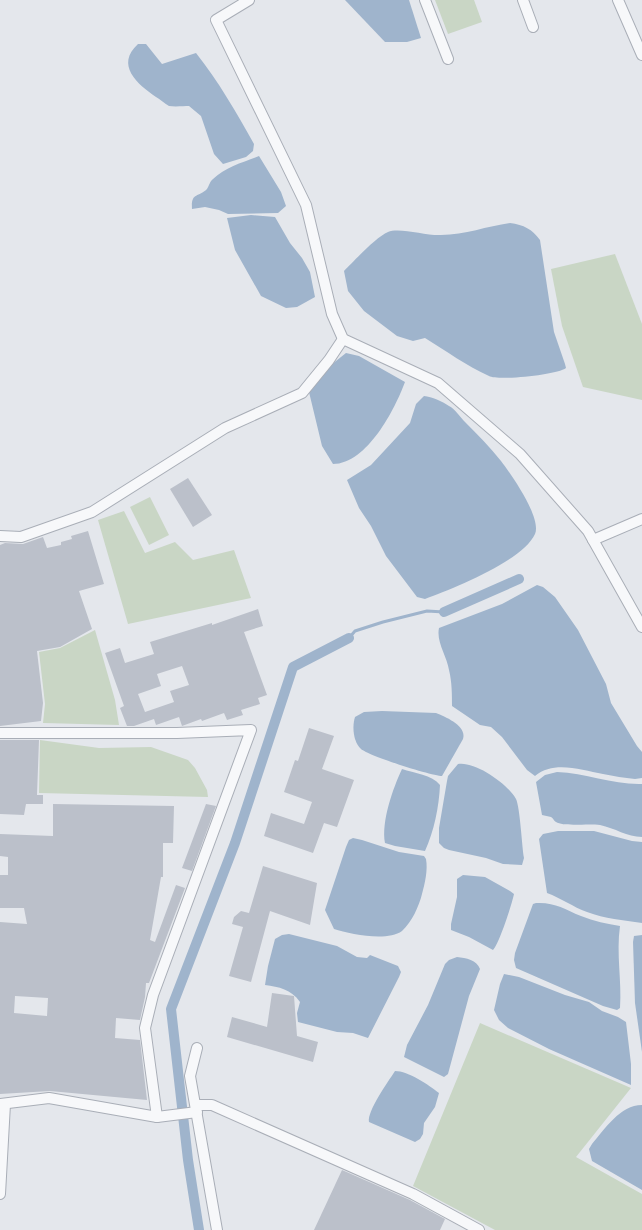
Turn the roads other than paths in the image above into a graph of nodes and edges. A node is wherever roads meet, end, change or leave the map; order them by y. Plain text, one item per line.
1 (249, 0) edge
2 (426, 0) edge
3 (523, 0) edge
4 (618, 0) edge
5 (533, 27) dead end
6 (642, 55) edge
7 (448, 59) dead end
8 (343, 339) junction
9 (642, 519) edge
10 (0, 536) edge
11 (593, 540) junction
12 (642, 628) edge
13 (0, 733) edge
14 (197, 1048) dead end
15 (3, 1104) edge
16 (193, 1110) junction
17 (157, 1117) junction
18 (0, 1194) edge
19 (217, 1230) edge
20 (478, 1230) edge

1 - 8 street
2 - 7 street
3 - 5 street
4 - 6 street
8 - 10 street
8 - 11 street
9 - 11 street
11 - 12 street
13 - 17 street
14 - 16 street
15 - 17 street
15 - 18 street
16 - 17 street
16 - 19 street
16 - 20 street

